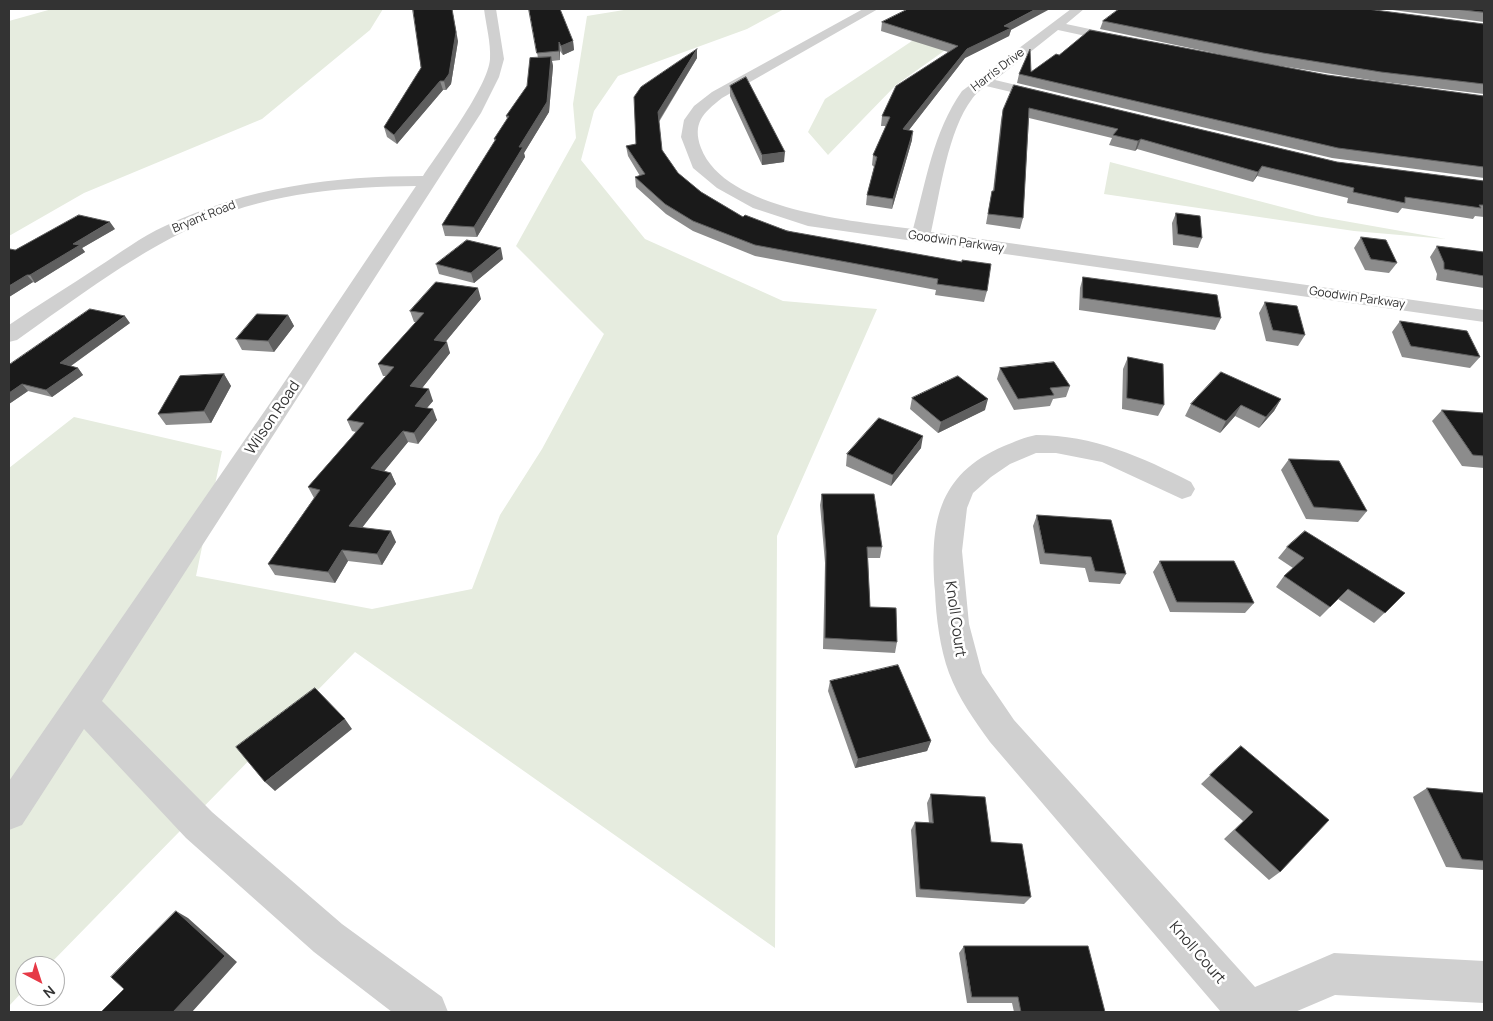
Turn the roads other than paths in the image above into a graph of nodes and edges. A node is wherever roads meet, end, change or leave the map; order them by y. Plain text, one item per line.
1 (490, 9) edge
2 (872, 9) edge
3 (1078, 9) edge
4 (1056, 26) junction
5 (1133, 42) edge
6 (983, 81) junction
7 (1068, 102) edge
8 (428, 182) junction
9 (920, 237) junction
10 (1479, 315) edge
11 (1484, 333) edge
12 (9, 335) edge
13 (1182, 489) dead end
14 (82, 703) junction
15 (9, 812) edge
16 (1484, 982) edge
17 (1246, 1011) edge
18 (427, 1012) edge

1 - 8 street, Wilson Road
2 - 9 street, Goodwin Parkway
3 - 4 street, Harris Drive
4 - 5 street
4 - 6 street, Harris Drive
6 - 7 street
6 - 9 street, Harris Drive
8 - 12 street, Bryant Road
8 - 14 street, Wilson Road
9 - 10 street, Goodwin Parkway
10 - 11 street
13 - 17 street, Knoll Court
14 - 15 street, Wilson Road
14 - 18 street
16 - 17 street

